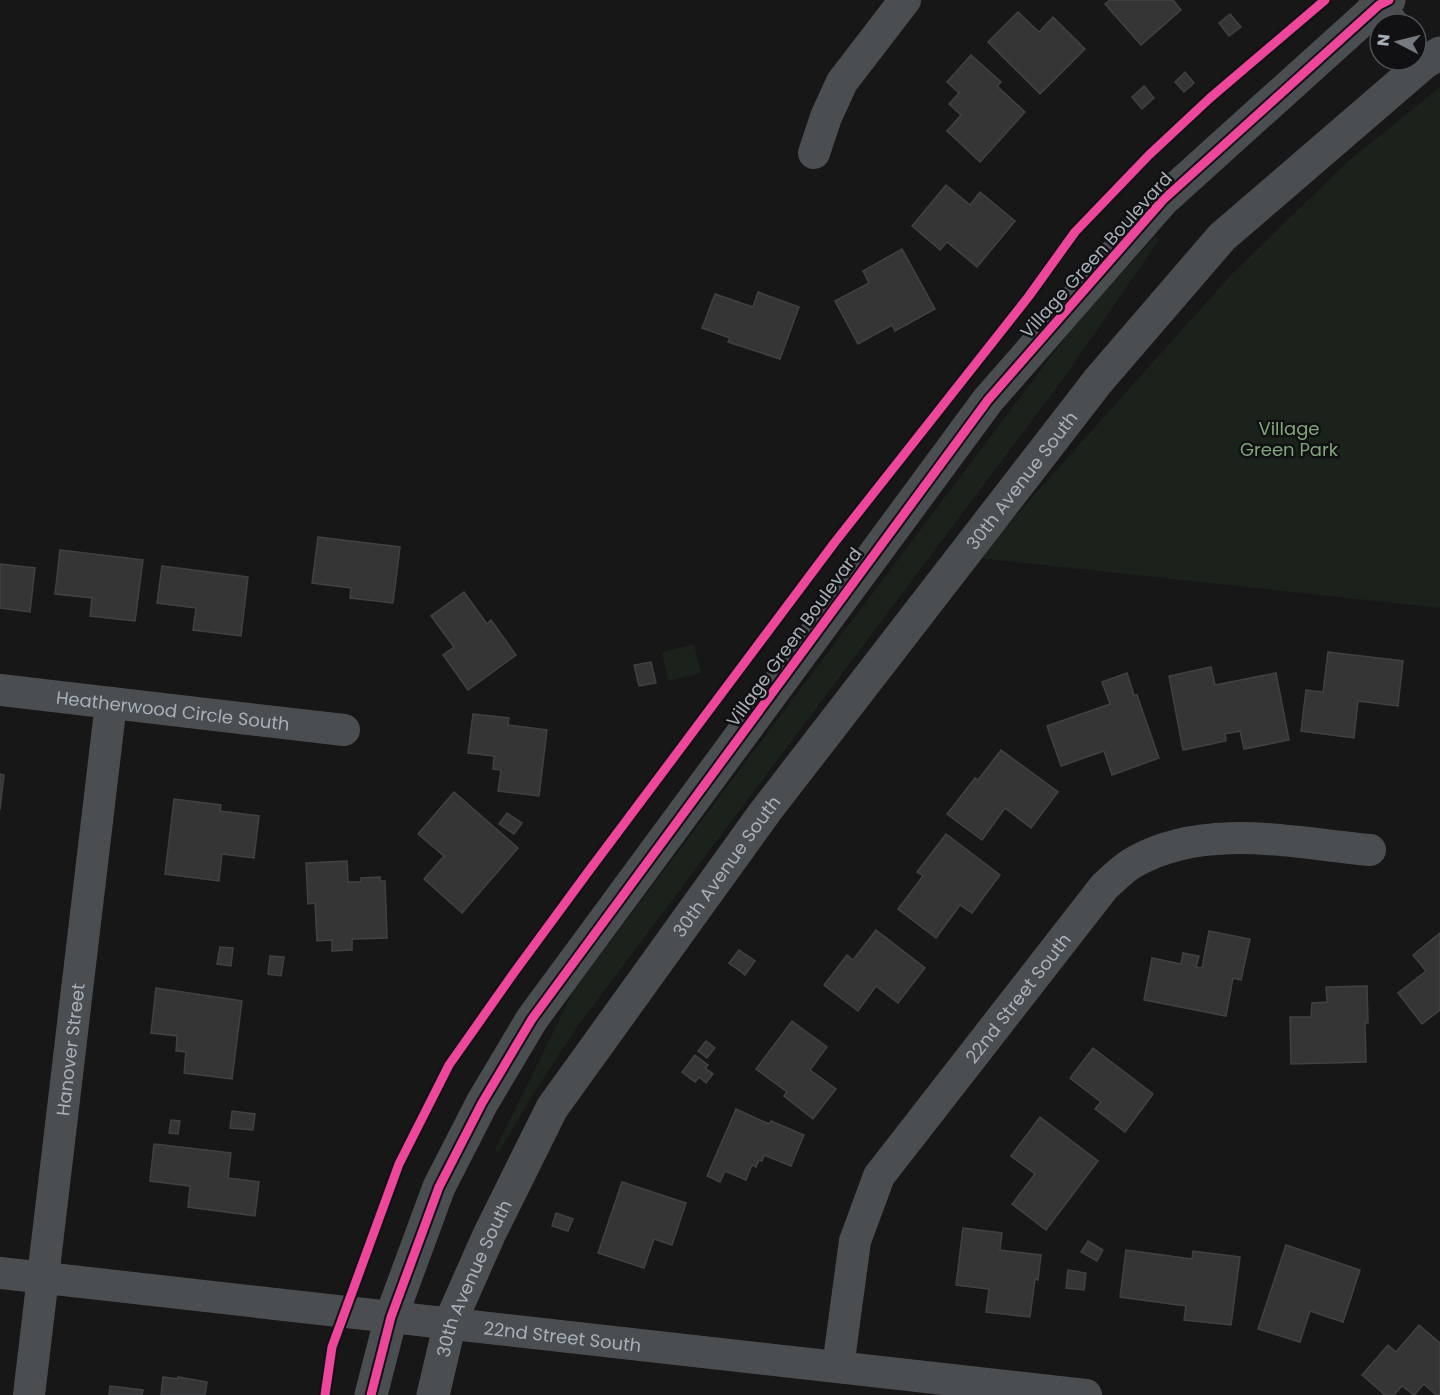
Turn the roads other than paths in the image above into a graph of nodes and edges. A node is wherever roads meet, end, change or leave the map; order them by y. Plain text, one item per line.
1 (905, 0) edge
2 (1384, 7) edge
3 (1408, 72) edge
4 (814, 153) dead end
5 (0, 690) edge
6 (111, 703) junction
7 (344, 730) dead end
8 (1370, 850) dead end
9 (0, 1273) edge
10 (43, 1278) junction
11 (391, 1317) junction
12 (450, 1323) junction
13 (838, 1367) junction
14 (29, 1395) edge
15 (371, 1395) edge
16 (433, 1395) edge
17 (1086, 1395) edge

1 - 4 street
2 - 11 street, Village Green Boulevard
3 - 12 street, 30th Avenue South
5 - 6 street, Heatherwood Circle South
6 - 7 street, Heatherwood Circle South
6 - 10 street, Hanover Street
8 - 13 street, 22nd Street South
9 - 10 street, 22nd Street South
10 - 11 street, 22nd Street South
10 - 14 street, Hanover Street
11 - 12 street, 22nd Street South
11 - 15 street, Village Green Boulevard
12 - 13 street, 22nd Street South
12 - 16 street, 30th Avenue South
13 - 17 street, 22nd Street South

